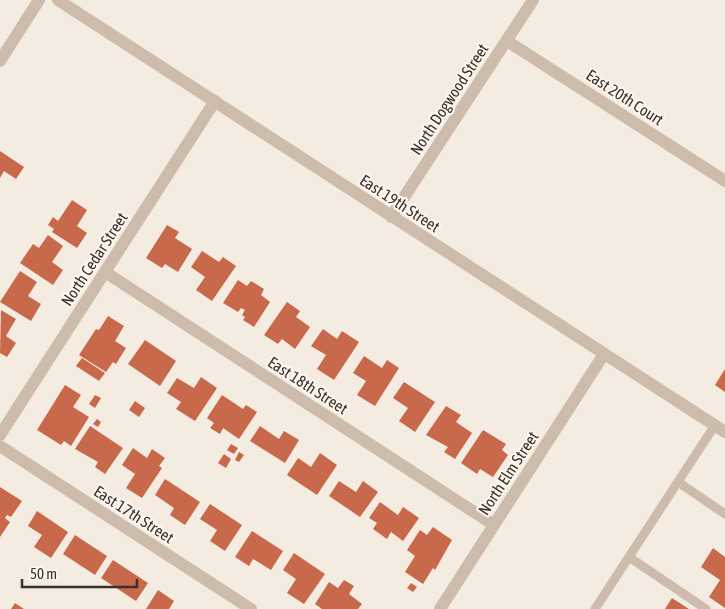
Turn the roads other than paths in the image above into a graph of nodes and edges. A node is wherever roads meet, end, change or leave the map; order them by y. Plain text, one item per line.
1 (39, 0) edge
2 (58, 0) edge
3 (533, 0) edge
4 (507, 41) junction
5 (0, 61) edge
6 (215, 100) junction
7 (725, 181) edge
8 (391, 217) junction
9 (105, 272) junction
10 (604, 354) junction
11 (720, 429) edge
12 (0, 435) edge
13 (0, 446) edge
14 (678, 482) junction
15 (725, 514) edge
16 (494, 525) junction
17 (629, 557) junction
18 (251, 609) edge
19 (440, 609) edge
20 (595, 609) edge
21 (706, 609) edge

1 - 5 street
2 - 6 street, East 19th Street
3 - 4 street, North Dogwood Street
4 - 7 street, East 20th Court
4 - 8 street, North Dogwood Street
6 - 8 street, East 19th Street
6 - 9 street, North Cedar Street
8 - 10 street, East 19th Street
9 - 12 street, North Cedar Street
9 - 16 street, East 18th Street
10 - 11 street, East 19th Street
10 - 16 street, North Elm Street
11 - 14 lane
13 - 18 street, East 17th Street
14 - 15 lane
14 - 17 lane
16 - 19 street, North Elm Street
17 - 20 lane
17 - 21 lane

